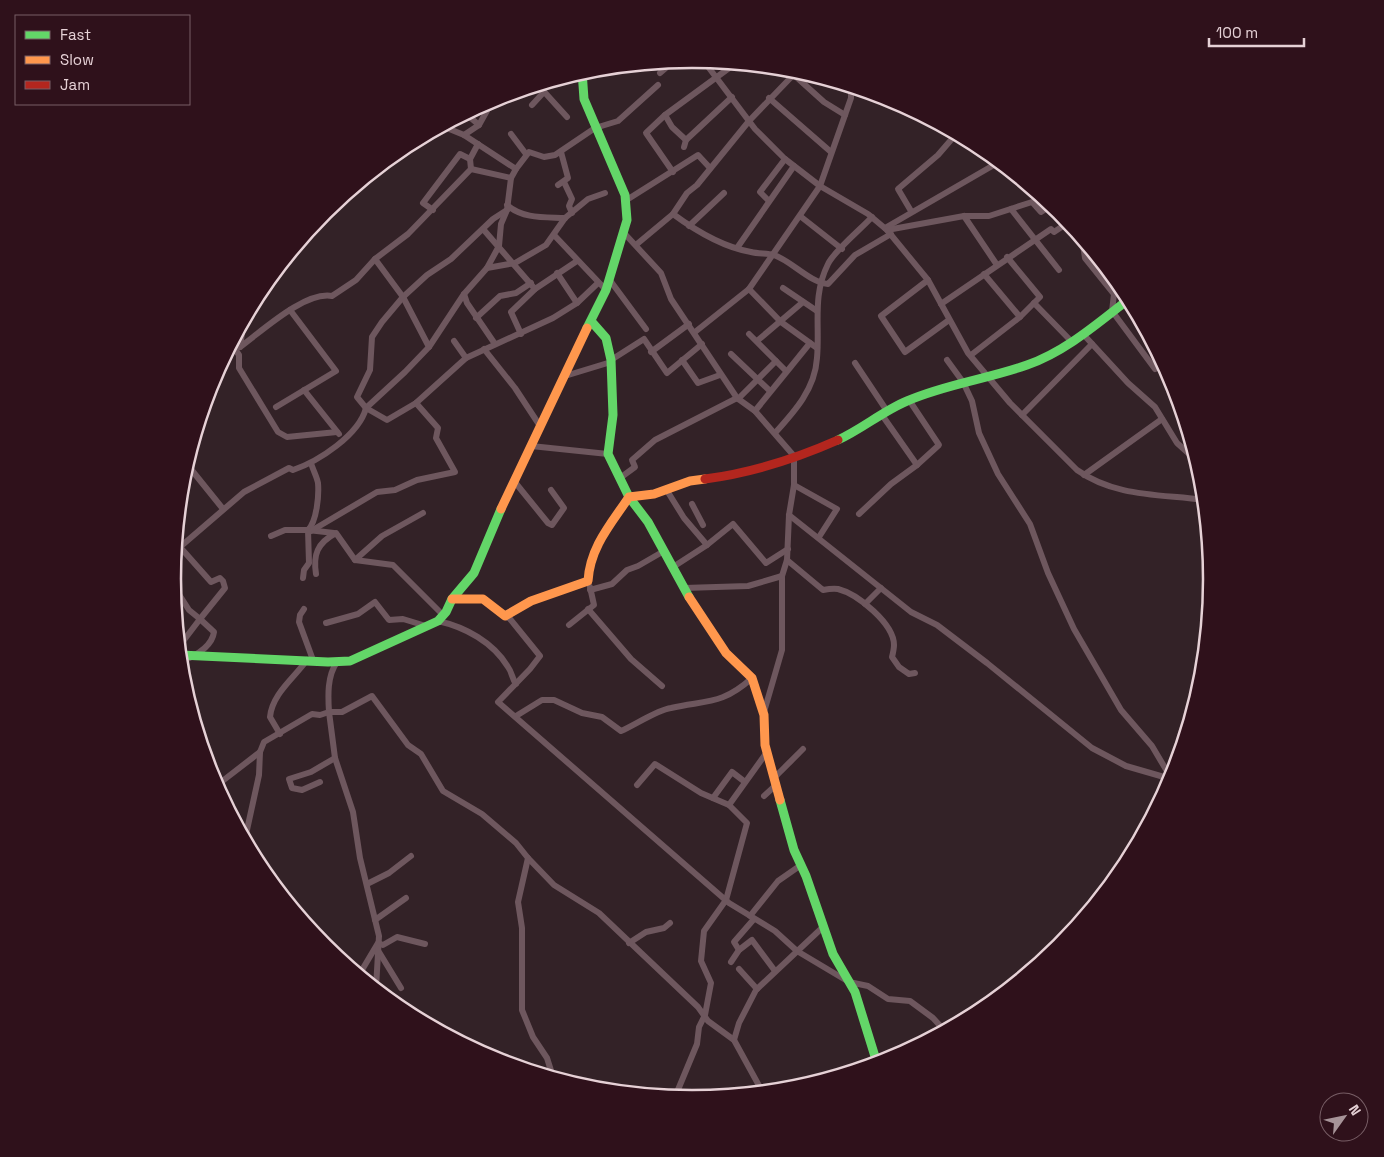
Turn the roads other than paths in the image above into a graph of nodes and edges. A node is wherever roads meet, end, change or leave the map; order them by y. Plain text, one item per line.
1 (665, 69) edge
2 (710, 69) edge
3 (727, 69) edge
4 (660, 73) dead end
5 (717, 76) junction
6 (791, 77) edge
7 (583, 79) edge
8 (803, 80) edge
9 (658, 85) dead end
10 (543, 92) joint
11 (851, 93) edge
12 (732, 97) junction
13 (769, 98) junction
14 (532, 105) dead end
15 (487, 110) edge
16 (665, 115) junction
17 (845, 116) junction
18 (567, 117) dead end
19 (470, 118) edge
20 (749, 121) junction
21 (479, 124) junction
22 (595, 128) junction
23 (449, 129) edge
24 (511, 134) dead end
25 (464, 135) junction
26 (953, 139) edge
27 (478, 144) junction
28 (560, 152) junction
29 (831, 152) junction
30 (526, 154) junction
31 (470, 159) junction
32 (785, 159) junction
33 (794, 166) junction
34 (993, 166) edge
35 (710, 168) junction
36 (471, 169) junction
37 (516, 169) junction
38 (673, 172) junction
39 (511, 178) junction
40 (820, 186) junction
41 (605, 193) dead end
42 (724, 193) dead end
43 (768, 200) junction
44 (625, 201) junction
45 (507, 207) junction
46 (1011, 209) junction
47 (1045, 209) edge
48 (432, 210) junction
49 (911, 211) junction
50 (572, 213) junction
51 (672, 214) junction
52 (800, 216) junction
53 (964, 216) junction
54 (872, 217) junction
55 (565, 218) junction
56 (689, 226) junction
57 (1062, 226) edge
58 (483, 229) junction
59 (888, 230) junction
60 (624, 233) junction
61 (554, 235) junction
62 (1035, 240) junction
63 (637, 244) junction
64 (499, 246) junction
65 (737, 248) junction
66 (842, 249) junction
67 (1084, 252) edge
68 (773, 254) junction
69 (1007, 257) junction
70 (375, 259) junction
71 (577, 261) junction
72 (515, 263) junction
73 (997, 264) junction
74 (487, 268) junction
75 (1059, 270) dead end
76 (557, 273) junction
77 (984, 274) junction
78 (609, 279) junction
79 (928, 280) junction
80 (598, 283) junction
81 (821, 283) junction
82 (533, 286) junction
83 (783, 288) dead end
84 (749, 289) junction
85 (606, 290) junction
86 (464, 294) junction
87 (403, 297) junction
88 (803, 302) junction
89 (576, 303) junction
90 (1034, 303) junction
91 (941, 304) junction
92 (1123, 304) edge
93 (290, 310) junction
94 (817, 310) junction
95 (1112, 311) junction
96 (1020, 317) junction
97 (476, 318) junction
98 (949, 320) junction
99 (591, 321) junction
100 (781, 322) junction
101 (689, 324) junction
102 (646, 329) dead end
103 (695, 332) junction
104 (521, 334) junction
105 (749, 334) dead end
106 (1083, 334) junction
107 (241, 338) edge
108 (454, 341) dead end
109 (757, 342) junction
110 (1072, 342) junction
111 (810, 343) junction
112 (495, 344) junction
113 (702, 344) junction
114 (1092, 344) junction
115 (429, 346) junction
116 (240, 347) junction
117 (817, 348) junction
118 (235, 349) edge
119 (484, 349) junction
120 (651, 352) junction
121 (732, 354) dead end
122 (239, 355) junction
123 (971, 355) junction
124 (466, 358) junction
125 (682, 360) junction
126 (947, 360) dead end
127 (611, 361) junction
128 (776, 361) junction
129 (855, 363) dead end
130 (1155, 369) dead end
131 (786, 371) junction
132 (720, 375) junction
133 (565, 376) junction
134 (988, 376) junction
135 (758, 380) junction
136 (963, 382) junction
137 (304, 390) junction
138 (770, 391) junction
139 (737, 399) junction
140 (909, 400) junction
141 (416, 404) junction
142 (276, 407) dead end
143 (366, 408) junction
144 (755, 411) junction
145 (885, 413) junction
146 (1022, 415) junction
147 (1162, 419) junction
148 (540, 426) junction
149 (337, 432) junction
150 (776, 434) junction
151 (343, 440) junction
152 (530, 446) junction
153 (1187, 452) edge
154 (608, 454) junction
155 (794, 456) junction
156 (311, 464) junction
157 (917, 465) junction
158 (193, 471) edge
159 (1084, 475) junction
160 (620, 478) junction
161 (514, 482) junction
162 (794, 485) junction
163 (666, 489) junction
164 (551, 490) dead end
165 (629, 497) junction
166 (1197, 499) edge
167 (692, 504) dead end
168 (223, 509) junction
169 (696, 511) junction
170 (423, 513) dead end
171 (859, 514) dead end
172 (789, 515) junction
173 (684, 518) junction
174 (703, 525) dead end
175 (309, 531) junction
176 (336, 533) junction
177 (271, 536) dead end
178 (819, 537) junction
179 (182, 543) edge
180 (707, 545) junction
181 (788, 549) junction
182 (182, 550) edge
183 (664, 551) junction
184 (355, 560) junction
185 (787, 560) junction
186 (311, 561) junction
187 (673, 567) junction
188 (316, 574) dead end
189 (782, 576) junction
190 (303, 578) dead end
191 (589, 585) junction
192 (684, 588) junction
193 (881, 588) junction
194 (182, 598) edge
195 (452, 598) junction
196 (865, 604) junction
197 (304, 609) dead end
198 (588, 609) junction
199 (505, 616) junction
200 (440, 618) junction
201 (200, 619) junction
202 (326, 623) dead end
203 (569, 625) dead end
204 (426, 626) junction
205 (184, 639) edge
206 (187, 655) edge
207 (195, 656) junction
208 (188, 659) edge
209 (310, 660) junction
210 (337, 662) junction
211 (915, 673) dead end
212 (752, 678) junction
213 (516, 684) junction
214 (662, 686) dead end
215 (329, 712) junction
216 (764, 713) junction
217 (516, 716) junction
218 (280, 734) junction
219 (803, 749) dead end
220 (260, 752) junction
221 (768, 752) junction
222 (335, 758) junction
223 (1166, 770) edge
224 (1163, 777) edge
225 (223, 781) edge
226 (776, 781) junction
227 (320, 782) dead end
228 (744, 782) junction
229 (637, 785) dead end
230 (764, 796) dead end
231 (713, 798) junction
232 (729, 805) junction
233 (247, 830) edge
234 (411, 856) dead end
235 (528, 858) junction
236 (801, 866) junction
237 (367, 884) junction
238 (406, 898) dead end
239 (726, 900) junction
240 (752, 917) junction
241 (376, 920) junction
242 (670, 923) dead end
243 (824, 926) junction
244 (378, 943) junction
245 (628, 943) junction
246 (424, 944) dead end
247 (739, 950) junction
248 (378, 951) junction
249 (797, 951) junction
250 (731, 962) dead end
251 (362, 969) edge
252 (739, 969) dead end
253 (775, 971) junction
254 (376, 980) edge
255 (849, 982) junction
256 (401, 988) dead end
257 (757, 989) junction
258 (705, 1015) junction
259 (940, 1025) edge
260 (734, 1040) junction
261 (875, 1056) edge
262 (550, 1069) edge
263 (759, 1085) edge
264 (678, 1089) edge

1 - 4 street
2 - 5 street
3 - 5 street
5 - 12 street
5 - 16 street
6 - 13 street
7 - 22 street
8 - 17 street
9 - 22 street
10 - 14 street
10 - 18 street
11 - 17 street
12 - 16 street
12 - 20 street
13 - 20 street
13 - 29 street
15 - 21 street
16 - 38 street
17 - 29 street
19 - 21 street
20 - 32 street
20 - 35 street
21 - 25 street
22 - 28 street
22 - 44 street
23 - 25 street
24 - 30 street
25 - 27 street
26 - 49 street
27 - 31 street
27 - 37 street
28 - 30 street
28 - 50 street
29 - 40 street
30 - 37 street
31 - 36 street
31 - 48 street
32 - 33 street
32 - 43 street
33 - 40 street
33 - 43 street
34 - 49 street
35 - 38 street
35 - 51 street
36 - 39 street
36 - 48 street
37 - 39 street
38 - 44 street
39 - 45 street
40 - 52 street
40 - 54 street
41 - 50 street
42 - 56 street
43 - 65 street
44 - 60 street
45 - 55 street
45 - 58 street
45 - 64 street
46 - 47 street
46 - 53 street
46 - 62 street
48 - 70 street
49 - 59 street
50 - 55 street
51 - 56 street
51 - 63 street
52 - 66 street
52 - 68 street
53 - 59 street
53 - 73 street
54 - 59 street
54 - 66 street
55 - 61 street
56 - 65 street
57 - 62 street
58 - 64 street
58 - 87 street
59 - 79 street
59 - 81 street
60 - 63 street
60 - 78 street
61 - 71 street
61 - 72 street
62 - 69 street
62 - 75 street
63 - 101 street
64 - 72 street
64 - 74 street
65 - 68 street
66 - 81 street
67 - 95 street
68 - 81 street
68 - 84 street
69 - 73 street
69 - 90 street
70 - 87 street
70 - 93 street
71 - 76 street
71 - 80 street
72 - 74 street
72 - 82 street
73 - 77 street
74 - 86 street
76 - 82 street
76 - 89 street
77 - 91 street
77 - 96 street
78 - 85 street
78 - 102 street
79 - 91 street
79 - 98 street
80 - 85 street
80 - 89 street
81 - 94 street
82 - 97 street
82 - 104 street
83 - 88 street
84 - 100 street
84 - 103 street
85 - 99 street
86 - 97 street
86 - 115 street
87 - 115 street
87 - 143 street
88 - 94 street
88 - 100 street
89 - 104 street
90 - 96 street
90 - 110 street
91 - 98 street
92 - 95 street
93 - 116 street
93 - 137 street
94 - 117 street
95 - 106 street
95 - 130 street
96 - 123 street
97 - 112 street
98 - 123 street
99 - 127 street
99 - 133 street
100 - 109 street
100 - 111 street
101 - 103 street
101 - 120 street
103 - 113 street
104 - 112 street
105 - 109 street
106 - 110 street
106 - 114 street
107 - 116 street
108 - 124 street
109 - 128 street
110 - 134 street
111 - 117 street
111 - 131 street
112 - 119 street
113 - 125 street
113 - 132 street
114 - 146 street
114 - 147 street
115 - 143 street
116 - 122 street
117 - 150 street
118 - 122 street
119 - 124 street
119 - 148 street
120 - 125 street
120 - 127 street
121 - 135 street
122 - 149 street
123 - 134 street
124 - 141 street
125 - 132 street
126 - 136 street
127 - 133 street
127 - 154 street
128 - 131 street
128 - 135 street
129 - 145 street
131 - 138 street
132 - 139 street
133 - 148 street
134 - 136 street
134 - 146 street
135 - 138 street
135 - 139 street
136 - 140 street
136 - 223 street
137 - 142 street
137 - 149 street
138 - 144 street
139 - 144 street
139 - 160 street
140 - 145 street
140 - 157 street
141 - 143 street
141 - 175 street
143 - 151 street
144 - 150 street
145 - 155 street
145 - 157 street
146 - 159 street
147 - 153 street
147 - 159 street
148 - 152 street
149 - 151 street
150 - 155 street
151 - 156 street
152 - 154 street
152 - 161 street
154 - 160 street
155 - 162 street
155 - 163 street
156 - 168 street
156 - 175 street
157 - 171 street
158 - 168 street
159 - 166 street
160 - 165 street
161 - 164 street
161 - 195 street
162 - 172 street
162 - 178 street
163 - 165 street
163 - 173 street
165 - 183 street
165 - 191 street
167 - 169 street
168 - 179 street
169 - 173 street
169 - 174 street
170 - 184 street
172 - 178 street
172 - 181 street
173 - 180 street
175 - 176 street
175 - 177 street
175 - 186 street
176 - 184 street
176 - 186 street
178 - 193 street
180 - 181 street
180 - 187 street
181 - 185 street
182 - 201 street
183 - 187 street
183 - 191 street
184 - 200 street
185 - 189 street
185 - 196 street
186 - 188 street
186 - 190 street
187 - 192 street
189 - 192 street
189 - 216 street
191 - 198 street
191 - 199 street
192 - 212 street
193 - 196 street
193 - 224 street
194 - 201 street
195 - 199 street
195 - 200 street
196 - 211 street
197 - 209 street
198 - 203 street
198 - 214 street
199 - 213 street
200 - 204 street
200 - 213 street
201 - 205 street
201 - 207 street
202 - 204 street
204 - 210 street
206 - 207 street
207 - 208 street
207 - 209 street
209 - 210 street
209 - 218 street
210 - 215 street
212 - 216 street
212 - 217 street
213 - 217 street
215 - 218 street
215 - 222 street
215 - 235 street
216 - 221 street
217 - 239 street
218 - 220 street
219 - 226 street
220 - 225 street
220 - 233 street
221 - 226 street
221 - 228 street
222 - 227 street
222 - 237 street
226 - 230 street
226 - 236 street
228 - 231 street
228 - 232 street
229 - 231 street
231 - 232 street
232 - 239 street
234 - 237 street
235 - 245 street
235 - 262 street
236 - 240 street
236 - 243 street
237 - 241 street
238 - 241 street
239 - 240 street
239 - 258 street
240 - 247 street
240 - 249 street
241 - 244 street
242 - 245 street
243 - 249 street
243 - 255 street
244 - 246 street
244 - 248 street
244 - 251 street
245 - 258 street
247 - 250 street
247 - 253 street
248 - 254 street
248 - 256 street
249 - 253 street
249 - 255 street
252 - 257 street
253 - 257 street
255 - 259 street
255 - 261 street
257 - 260 street
258 - 260 street
258 - 264 street
260 - 263 street

